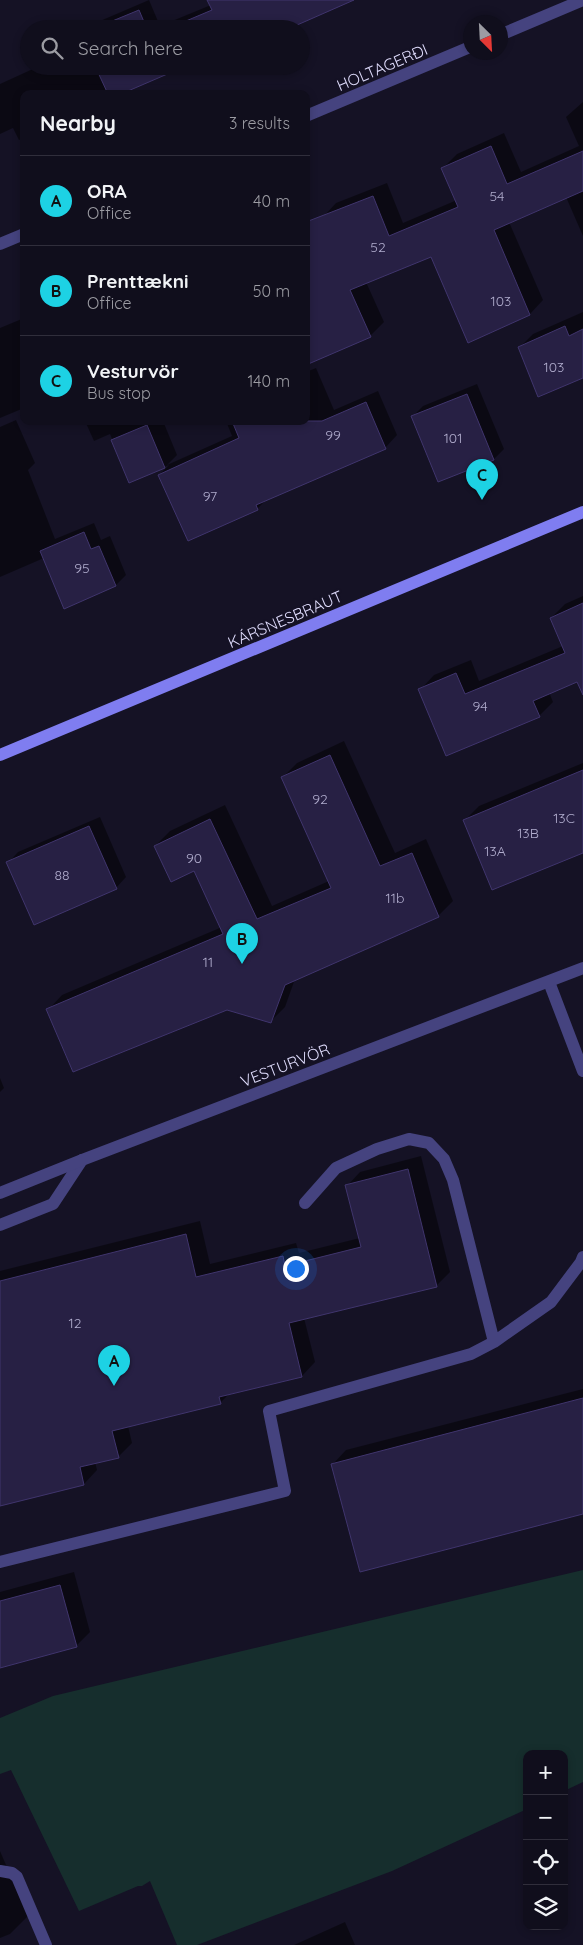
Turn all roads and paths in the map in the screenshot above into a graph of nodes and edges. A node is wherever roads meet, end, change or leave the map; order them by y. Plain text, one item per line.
1 (583, 0) edge
2 (508, 32) edge
3 (463, 50) edge
4 (310, 114) edge
5 (20, 236) edge
6 (0, 244) edge
7 (583, 512) edge
8 (0, 755) edge
9 (583, 968) edge
10 (549, 982) junction
11 (583, 1071) edge
12 (82, 1160) junction
13 (0, 1193) edge
14 (305, 1203) dead end
15 (0, 1225) edge
16 (583, 1257) edge
17 (494, 1342) junction
18 (0, 1562) edge
19 (0, 1870) edge
20 (46, 1945) edge

1 - 2 street
3 - 4 street, HOLTAGERÐI
5 - 6 street
7 - 8 street, KÁRSNESBRAUT
9 - 10 street, VESTURVÖR
10 - 11 street
10 - 12 street, VESTURVÖR
12 - 13 street, VESTURVÖR
12 - 15 street
14 - 17 street
16 - 17 street
17 - 18 street
19 - 20 street

